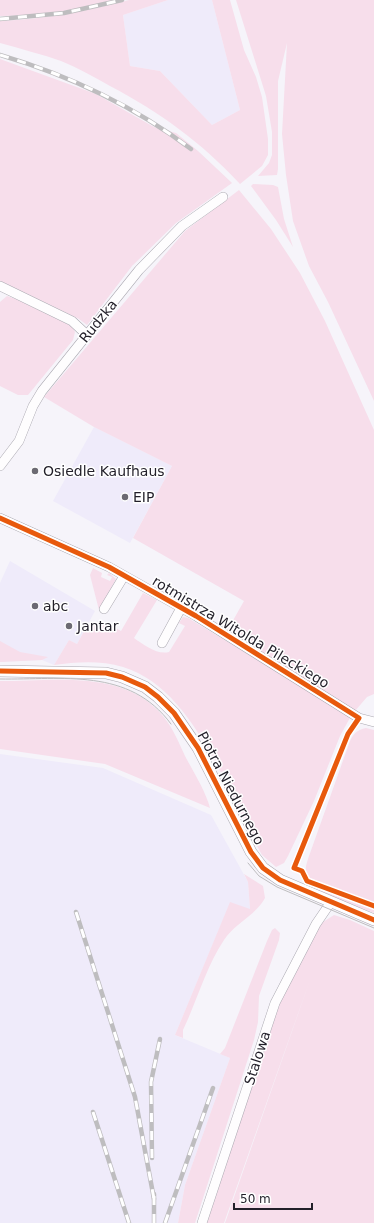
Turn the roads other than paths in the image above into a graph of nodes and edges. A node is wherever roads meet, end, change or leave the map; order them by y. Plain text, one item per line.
1 (223, 197) dead end
2 (0, 286) edge
3 (87, 335) junction
4 (0, 466) edge
5 (0, 518) edge
6 (124, 576) junction
7 (182, 608) junction
8 (104, 609) dead end
9 (162, 643) dead end
10 (0, 671) edge
11 (374, 722) edge
12 (331, 902) junction
13 (374, 920) edge
14 (202, 1223) edge

1 - 3 street, Rudzka
2 - 3 street
3 - 4 street, Rudzka
5 - 6 street, rotmistrza Witolda Pileckiego
6 - 7 street, rotmistrza Witolda Pileckiego
6 - 8 street
7 - 9 street
7 - 11 street, rotmistrza Witolda Pileckiego
10 - 12 street, Piotra Niedurnego
12 - 13 street, Piotra Niedurnego
12 - 14 street, Stalowa

